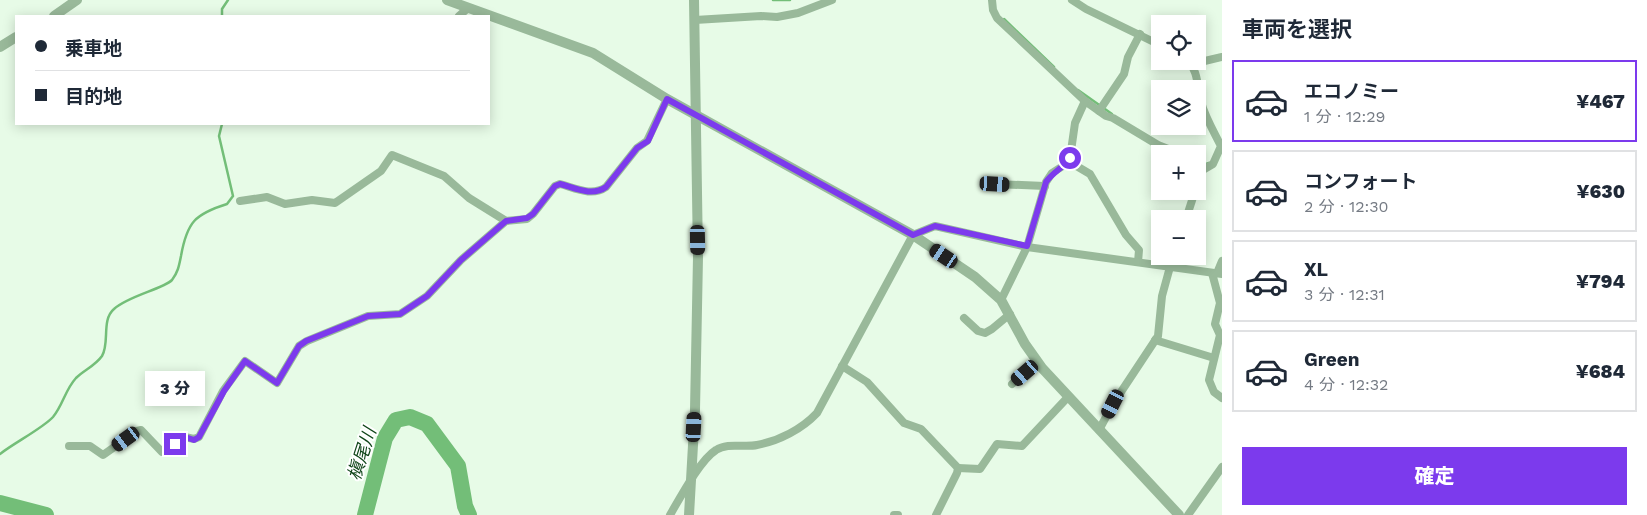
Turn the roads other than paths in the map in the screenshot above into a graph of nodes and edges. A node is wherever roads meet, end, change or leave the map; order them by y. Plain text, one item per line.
1 (77, 0) edge
2 (447, 0) edge
3 (694, 0) edge
4 (832, 0) edge
5 (992, 0) edge
6 (1072, 0) edge
7 (468, 8) junction
8 (55, 15) edge
9 (460, 15) edge
10 (487, 15) edge
11 (490, 16) edge
12 (695, 20) junction
13 (1140, 34) junction
14 (15, 37) edge
15 (1151, 40) edge
16 (0, 46) edge
17 (1222, 57) edge
18 (1206, 60) edge
19 (1194, 70) edge
20 (667, 99) junction
21 (1085, 101) junction
22 (1099, 111) junction
23 (695, 114) junction
24 (1158, 145) edge
25 (1068, 161) junction
26 (1218, 162) edge
27 (1207, 166) edge
28 (995, 184) dead end
29 (1045, 186) junction
30 (240, 201) dead end
31 (506, 221) junction
32 (913, 235) junction
33 (1027, 246) junction
34 (1222, 261) edge
35 (1138, 262) junction
36 (1170, 266) junction
37 (1217, 273) edge
38 (1001, 300) junction
39 (1010, 314) junction
40 (964, 318) dead end
41 (1156, 340) junction
42 (1214, 358) junction
43 (1038, 362) junction
44 (842, 366) junction
45 (1012, 384) dead end
46 (1068, 397) junction
47 (1222, 398) edge
48 (1099, 430) junction
49 (69, 446) dead end
50 (1222, 467) edge
51 (958, 468) junction
52 (670, 515) edge
53 (688, 515) edge
54 (936, 515) edge
55 (1179, 515) edge
56 (1188, 515) edge

1 - 8 street
2 - 7 street
3 - 12 street
4 - 12 street
5 - 21 street
6 - 13 street
7 - 9 street
7 - 10 street
11 - 20 street
12 - 23 street
13 - 15 street
13 - 22 street
14 - 16 street
17 - 18 street
19 - 26 street
20 - 23 street
20 - 31 street
21 - 22 street
21 - 25 street
22 - 24 street
23 - 32 street
23 - 53 street
25 - 29 street
25 - 35 street
26 - 27 street
28 - 29 street
29 - 33 street
30 - 31 street
31 - 49 street
32 - 33 street
32 - 38 street
32 - 44 street
33 - 35 street
33 - 38 street
34 - 37 street
35 - 36 street
36 - 37 street
36 - 41 street
37 - 42 street
38 - 39 street
39 - 40 street
39 - 43 street
41 - 42 street
41 - 48 street
42 - 47 street
43 - 45 street
43 - 46 street
44 - 51 street
44 - 52 street
46 - 48 street
46 - 51 street
48 - 55 street
50 - 56 street
51 - 54 street

